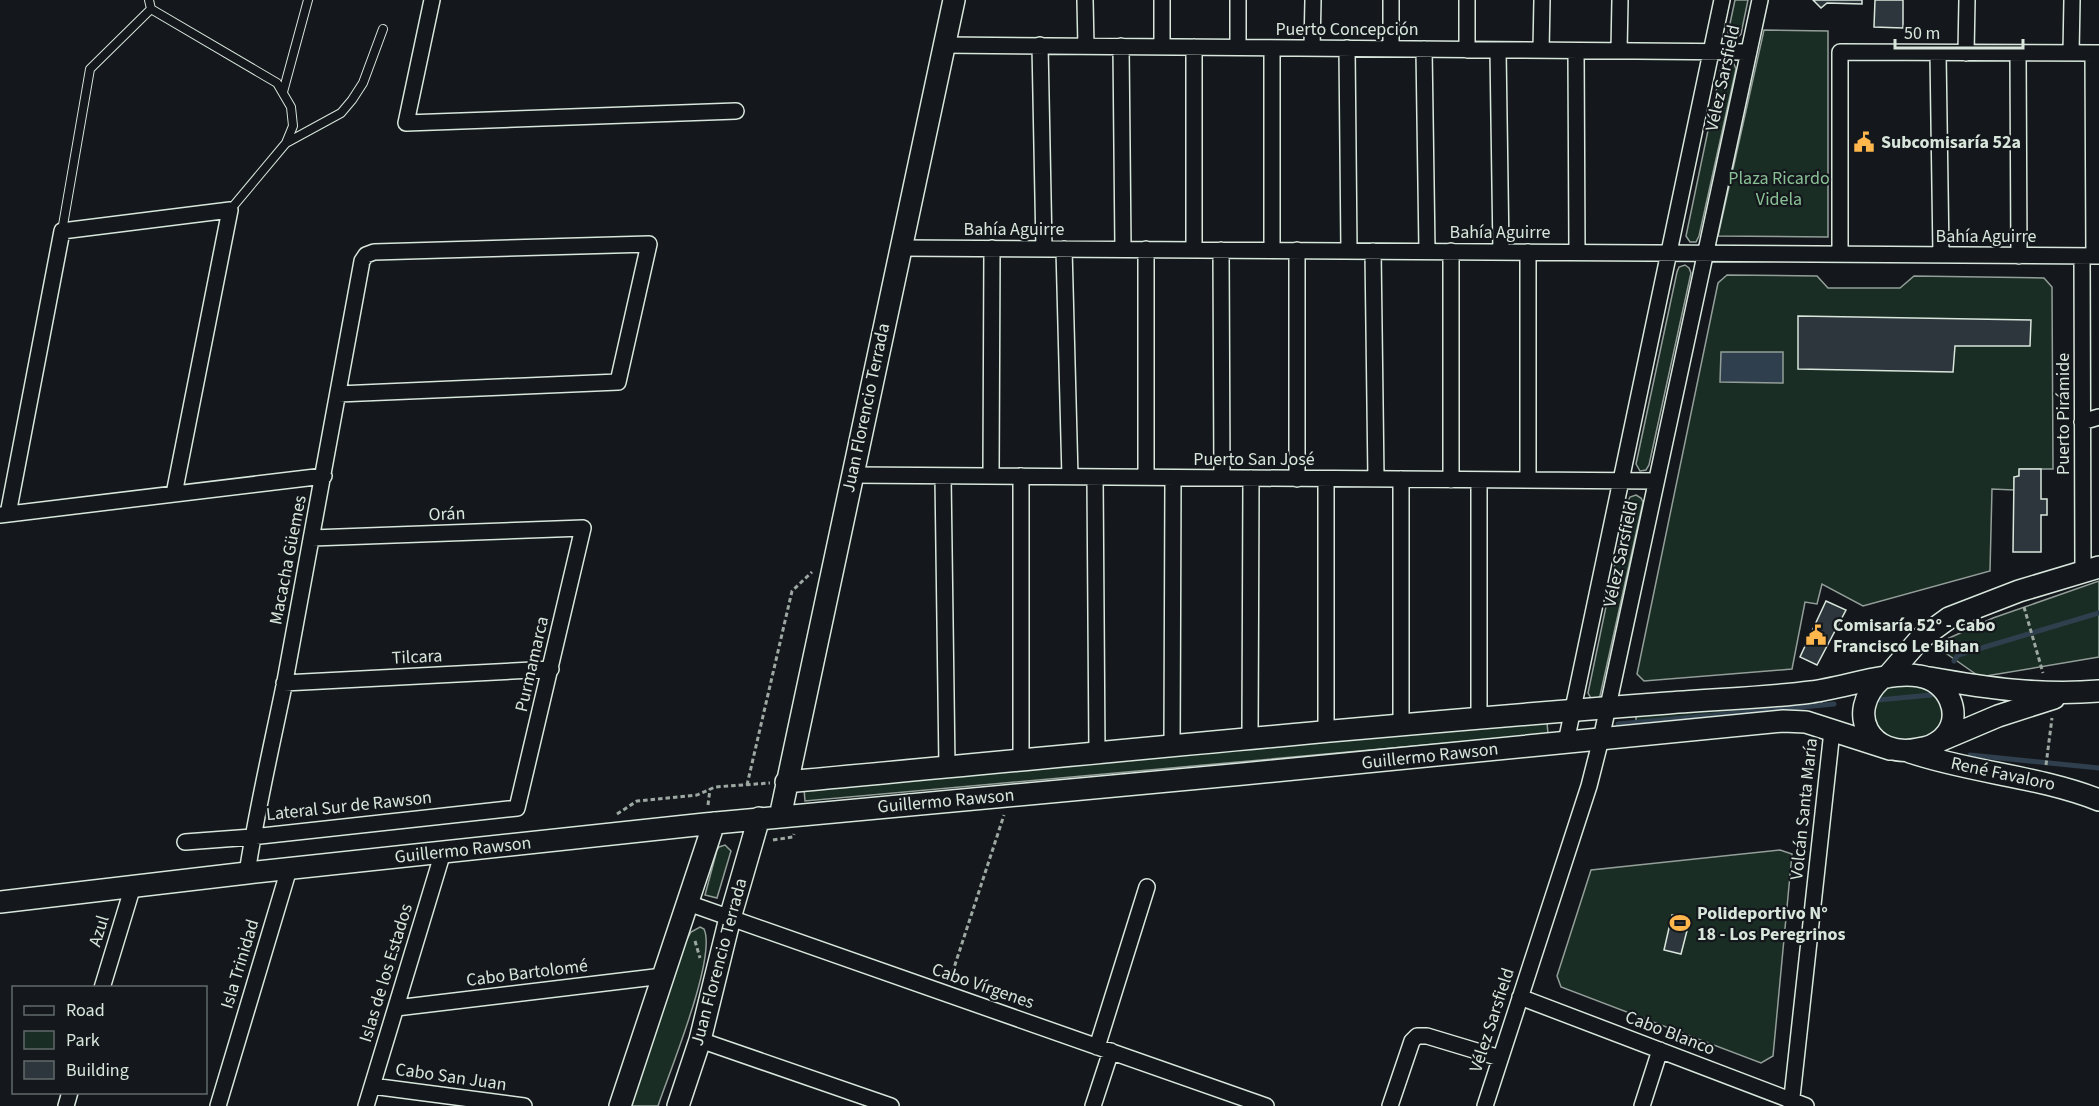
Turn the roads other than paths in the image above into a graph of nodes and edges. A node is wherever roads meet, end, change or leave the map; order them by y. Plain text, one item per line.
1 (149, 0) edge
2 (308, 0) edge
3 (432, 0) edge
4 (954, 0) edge
5 (1085, 0) edge
6 (1162, 0) edge
7 (1238, 0) edge
8 (1313, 0) edge
9 (1391, 0) edge
10 (1467, 0) edge
11 (1542, 0) edge
12 (1620, 0) edge
13 (1722, 0) edge
14 (1760, 0) edge
15 (1967, 0) edge
16 (2072, 0) edge
17 (151, 9) junction
18 (382, 29) dead end
19 (944, 45) junction
20 (1040, 45) junction
21 (1086, 46) junction
22 (1120, 46) junction
23 (1162, 46) junction
24 (1194, 47) junction
25 (1238, 47) junction
26 (1272, 48) junction
27 (1312, 48) junction
28 (1347, 48) junction
29 (1391, 49) junction
30 (1424, 49) junction
31 (1467, 50) junction
32 (1498, 50) junction
33 (1541, 50) junction
34 (1575, 51) junction
35 (1619, 51) junction
36 (1712, 52) junction
37 (1749, 52) junction
38 (1938, 53) junction
39 (1966, 53) junction
40 (2018, 53) junction
41 (2071, 53) junction
42 (2096, 53) edge
43 (283, 92) junction
44 (736, 111) dead end
45 (286, 143) junction
46 (230, 210) junction
47 (62, 231) junction
48 (900, 248) junction
49 (992, 248) junction
50 (1044, 248) junction
51 (1064, 249) junction
52 (1124, 249) junction
53 (1146, 249) junction
54 (1194, 249) junction
55 (1221, 250) junction
56 (1272, 250) junction
57 (1297, 250) junction
58 (1349, 251) junction
59 (1373, 251) junction
60 (1426, 251) junction
61 (1451, 251) junction
62 (1500, 252) junction
63 (1528, 252) junction
64 (1577, 252) junction
65 (1669, 253) junction
66 (1706, 254) junction
67 (1840, 254) junction
68 (1941, 255) junction
69 (2019, 256) junction
70 (2092, 256) edge
71 (338, 394) junction
72 (2099, 417) edge
73 (2082, 422) junction
74 (852, 475) junction
75 (324, 476) junction
76 (943, 476) junction
77 (991, 476) junction
78 (1021, 476) junction
79 (1070, 477) junction
80 (1095, 477) junction
81 (1146, 477) junction
82 (1173, 477) junction
83 (1222, 478) junction
84 (1251, 478) junction
85 (1297, 479) junction
86 (1326, 479) junction
87 (1376, 479) junction
88 (1401, 479) junction
89 (1452, 480) junction
90 (1479, 480) junction
91 (1528, 480) junction
92 (1622, 481) junction
93 (1656, 482) junction
94 (174, 494) junction
95 (4, 514) edge
96 (583, 528) joint
97 (312, 538) junction
98 (2091, 569) edge
99 (551, 669) junction
100 (1884, 678) junction
101 (1929, 678) junction
102 (284, 683) junction
103 (2099, 691) edge
104 (2062, 704) junction
105 (1608, 708) junction
106 (1574, 710) junction
107 (1479, 719) junction
108 (1401, 726) junction
109 (1832, 731) junction
110 (1326, 732) junction
111 (1601, 739) junction
112 (1250, 740) junction
113 (1939, 741) junction
114 (1566, 742) junction
115 (1172, 747) junction
116 (1898, 750) junction
117 (1097, 753) junction
118 (1021, 760) junction
119 (947, 767) junction
120 (786, 782) junction
121 (2099, 800) edge
122 (517, 808) joint
123 (769, 818) junction
124 (714, 823) junction
125 (252, 837) junction
126 (185, 842) dead end
127 (443, 852) junction
128 (290, 868) junction
129 (247, 873) junction
130 (133, 886) junction
131 (1147, 887) dead end
132 (0, 902) edge
133 (688, 903) junction
134 (730, 918) junction
135 (663, 976) junction
136 (102, 986) edge
137 (1520, 997) junction
138 (396, 1008) junction
139 (700, 1040) junction
140 (1104, 1049) junction
141 (1660, 1050) junction
142 (1500, 1058) junction
143 (372, 1086) junction
144 (1796, 1104) edge
145 (218, 1106) edge
146 (366, 1106) edge
147 (524, 1106) edge
148 (620, 1106) edge
149 (678, 1106) edge
150 (891, 1106) edge
151 (1093, 1106) edge
152 (1266, 1106) edge
153 (1390, 1106) edge
154 (1485, 1106) edge
155 (1642, 1106) edge

1 - 17 lane
2 - 43 lane
3 - 44 street
4 - 19 main road, Juan Florencio Terrada
5 - 21 street
6 - 23 street
7 - 25 street
8 - 27 street
9 - 29 street
10 - 31 street
11 - 33 street
12 - 35 street
13 - 36 street, Vélez Sarsfield
14 - 37 street, Vélez Sarsfield
15 - 39 street
16 - 41 street
17 - 43 lane
17 - 47 lane
18 - 45 lane
19 - 20 street, Puerto Concepción
19 - 48 main road, Juan Florencio Terrada
20 - 21 street, Puerto Concepción
20 - 50 street
21 - 22 street, Puerto Concepción
22 - 23 street, Puerto Concepción
22 - 52 street
23 - 24 street, Puerto Concepción
24 - 25 street, Puerto Concepción
24 - 54 street
25 - 26 street, Puerto Concepción
26 - 27 street, Puerto Concepción
26 - 56 street
27 - 28 street, Puerto Concepción
28 - 29 street, Puerto Concepción
28 - 58 street
29 - 30 street, Puerto Concepción
30 - 31 street, Puerto Concepción
30 - 60 street
31 - 32 street, Puerto Concepción
32 - 33 street, Puerto Concepción
32 - 62 street
33 - 34 street, Puerto Concepción
34 - 35 street, Puerto Concepción
34 - 64 street
35 - 36 street, Puerto Concepción
36 - 37 street, Puerto Concepción
36 - 65 street, Vélez Sarsfield
37 - 66 street, Vélez Sarsfield
38 - 39 street
38 - 67 street
38 - 68 street
39 - 40 street
40 - 41 street
40 - 69 street
41 - 42 street
42 - 70 street, Puerto Pirámide
43 - 45 lane
45 - 46 lane
46 - 47 street
46 - 94 street
47 - 95 street
48 - 49 street, Bahía Aguirre
48 - 74 main road, Juan Florencio Terrada
49 - 50 street, Bahía Aguirre
49 - 77 street
50 - 51 street, Bahía Aguirre
51 - 52 street, Bahía Aguirre
51 - 79 street
52 - 53 street, Bahía Aguirre
53 - 54 street, Bahía Aguirre
53 - 81 street
54 - 55 street, Bahía Aguirre
55 - 56 street, Bahía Aguirre
55 - 83 street
56 - 57 street, Bahía Aguirre
57 - 58 street, Bahía Aguirre
57 - 85 street
58 - 59 street, Bahía Aguirre
59 - 60 street, Bahía Aguirre
59 - 87 street
60 - 61 street, Bahía Aguirre
61 - 62 street, Bahía Aguirre
61 - 89 street
62 - 63 street, Bahía Aguirre
63 - 64 street, Bahía Aguirre
63 - 91 street
64 - 65 street, Bahía Aguirre
65 - 66 street, Bahía Aguirre
65 - 92 street, Vélez Sarsfield
66 - 67 street, Bahía Aguirre
66 - 93 street, Vélez Sarsfield
67 - 68 street, Bahía Aguirre
68 - 69 street, Bahía Aguirre
69 - 70 street, Bahía Aguirre
70 - 73 street, Puerto Pirámide
71 - 71 street, Macacha Güemes
71 - 75 street, Macacha Güemes
72 - 73 street
73 - 98 street, Puerto Pirámide
74 - 76 street, Puerto San José
74 - 120 main road, Juan Florencio Terrada
75 - 94 street
75 - 97 street, Macacha Güemes
76 - 77 street, Puerto San José
76 - 119 street
77 - 78 street, Puerto San José
78 - 79 street, Puerto San José
78 - 118 street
79 - 80 street, Puerto San José
80 - 81 street, Puerto San José
80 - 117 street
81 - 82 street, Puerto San José
82 - 83 street, Puerto San José
82 - 115 street
83 - 84 street, Puerto San José
84 - 85 street, Puerto San José
84 - 112 street
85 - 86 street, Puerto San José
86 - 87 street, Puerto San José
86 - 110 street
87 - 88 street, Puerto San José
88 - 89 street, Puerto San José
88 - 108 street
89 - 90 street, Puerto San José
90 - 91 street, Puerto San José
90 - 107 street
91 - 92 street, Puerto San José
92 - 93 street, Puerto San José
92 - 106 street, Vélez Sarsfield
93 - 105 street, Vélez Sarsfield
94 - 95 street
96 - 97 street, Orán
96 - 99 street, Purmamarca
97 - 102 street, Macacha Güemes
98 - 100 main road
99 - 102 street, Tilcara
99 - 122 street, Purmamarca
100 - 101 main road
100 - 105 main road, Guillermo Rawson
100 - 116 main road
101 - 104 main road
101 - 113 main road
102 - 125 street, Macacha Güemes
103 - 104 main road
104 - 113 main road
105 - 106 main road, Guillermo Rawson
105 - 111 street, Vélez Sarsfield
106 - 107 main road, Guillermo Rawson
106 - 114 street, Vélez Sarsfield
107 - 108 main road, Guillermo Rawson
108 - 110 main road, Guillermo Rawson
109 - 111 main road, Guillermo Rawson
109 - 116 main road, Guillermo Rawson
109 - 144 street, Volcán Santa María
110 - 112 main road, Guillermo Rawson
111 - 114 main road, Guillermo Rawson
111 - 137 street, Vélez Sarsfield
112 - 115 main road, Guillermo Rawson
113 - 116 main road
114 - 123 main road, Guillermo Rawson
115 - 117 main road, Guillermo Rawson
116 - 121 main road, René Favaloro
117 - 118 main road, Guillermo Rawson
118 - 119 main road, Guillermo Rawson
119 - 120 main road, Guillermo Rawson
120 - 123 main road, Juan Florencio Terrada
122 - 125 street, Lateral Sur de Rawson
123 - 124 main road, Guillermo Rawson
123 - 134 main road, Juan Florencio Terrada
124 - 127 main road, Guillermo Rawson
124 - 133 main road
125 - 126 street, Lateral Sur de Rawson
125 - 129 street, Macacha Güemes
127 - 128 main road, Guillermo Rawson
127 - 138 street, Islas de los Estados
128 - 129 main road, Guillermo Rawson
128 - 145 street, Isla Trinidad
129 - 130 main road, Guillermo Rawson
130 - 132 main road, Guillermo Rawson
130 - 136 street, Azul
131 - 140 street
133 - 134 street, Cabo Vírgenes
133 - 135 main road
134 - 139 main road, Juan Florencio Terrada
134 - 140 street, Cabo Vírgenes
135 - 138 street, Cabo Bartolomé
135 - 148 main road
137 - 141 street, Cabo Blanco
137 - 142 street, Vélez Sarsfield
138 - 143 street, Islas de los Estados
139 - 149 main road, Juan Florencio Terrada
139 - 150 street
140 - 151 street
140 - 152 street, Cabo Vírgenes
141 - 144 street, Cabo Blanco
141 - 155 street
142 - 153 street
142 - 154 street, Vélez Sarsfield
143 - 146 street, Islas de los Estados
143 - 147 street, Cabo San Juan

